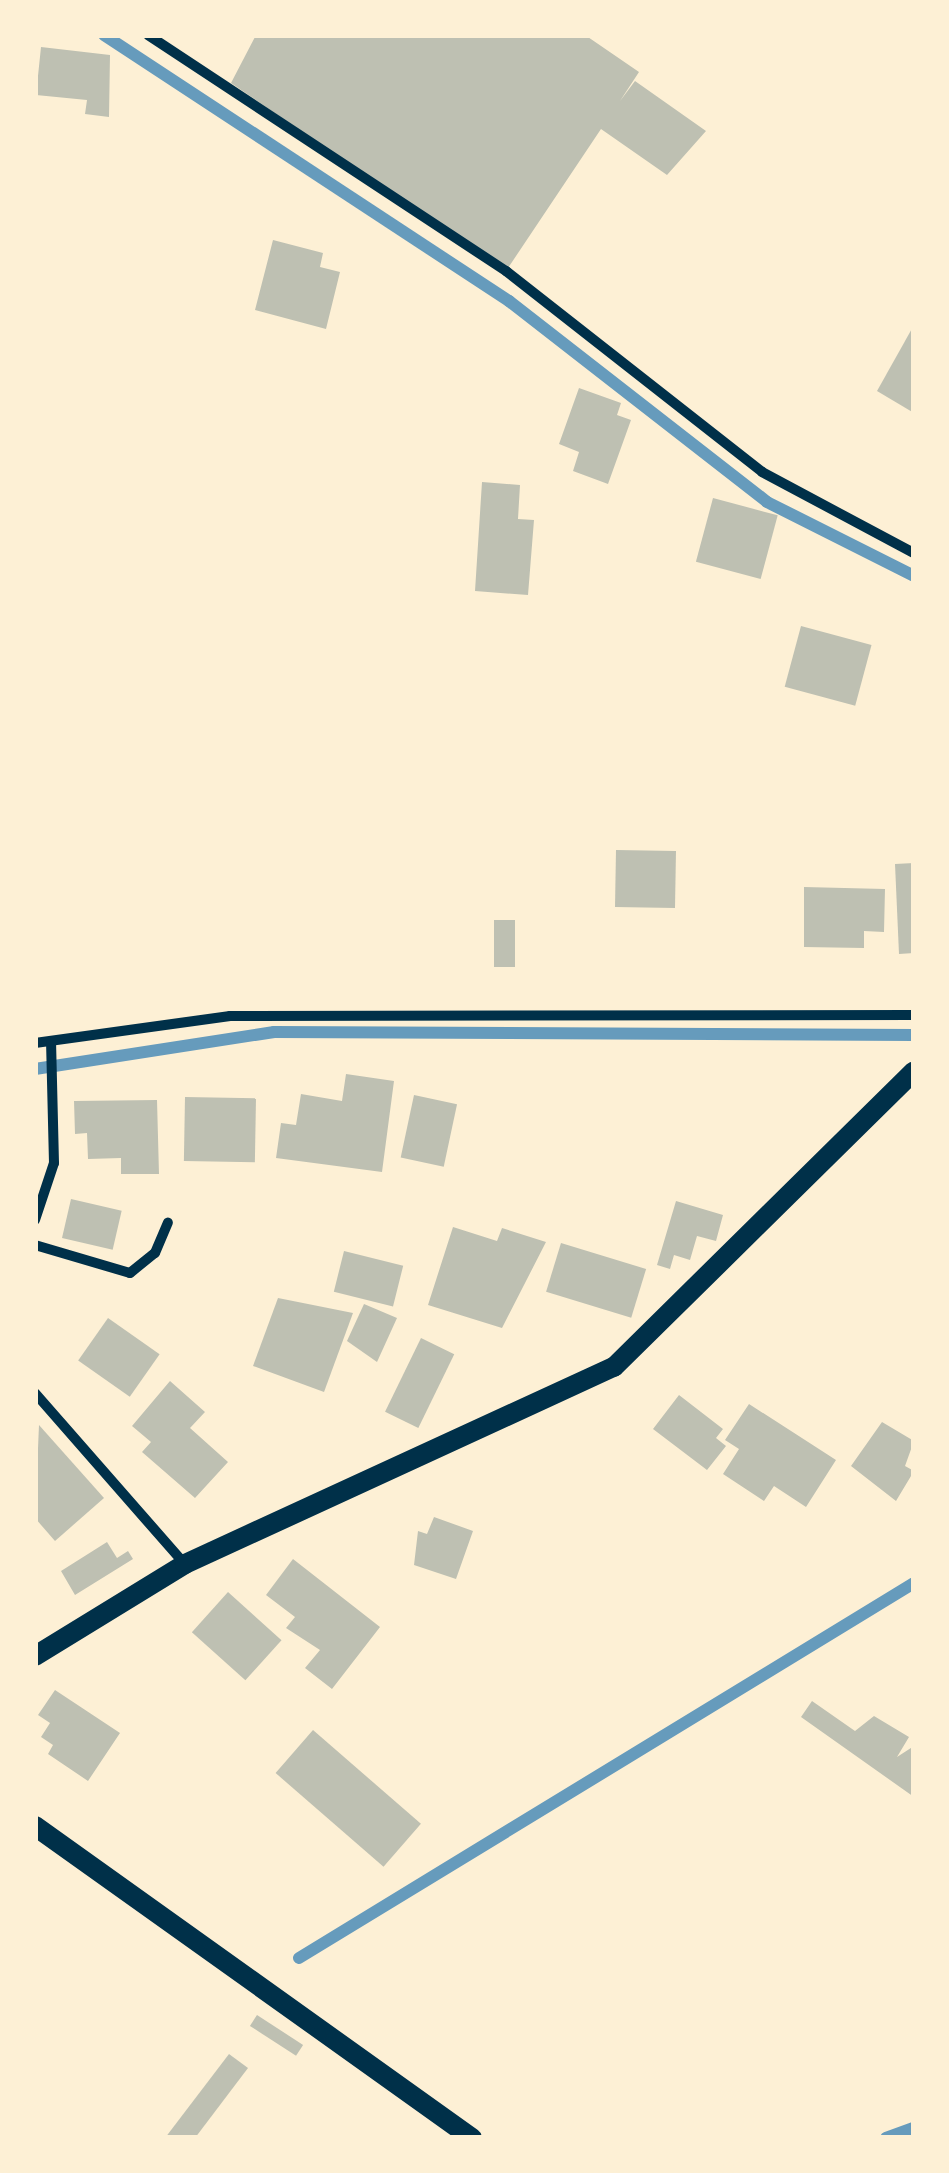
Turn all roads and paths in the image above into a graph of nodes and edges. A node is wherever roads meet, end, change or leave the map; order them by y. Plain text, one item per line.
1 (148, 35) edge
2 (914, 553) edge
3 (914, 1015) edge
4 (51, 1041) junction
5 (35, 1043) edge
6 (914, 1070) edge
7 (35, 1220) edge
8 (168, 1223) dead end
9 (35, 1245) edge
10 (35, 1392) edge
11 (185, 1564) junction
12 (35, 1656) edge
13 (35, 1826) edge
14 (472, 2138) edge

1 - 2 street
3 - 4 street
4 - 5 street
4 - 7 street
6 - 11 main road
8 - 9 street
10 - 11 street
11 - 12 main road
13 - 14 main road

